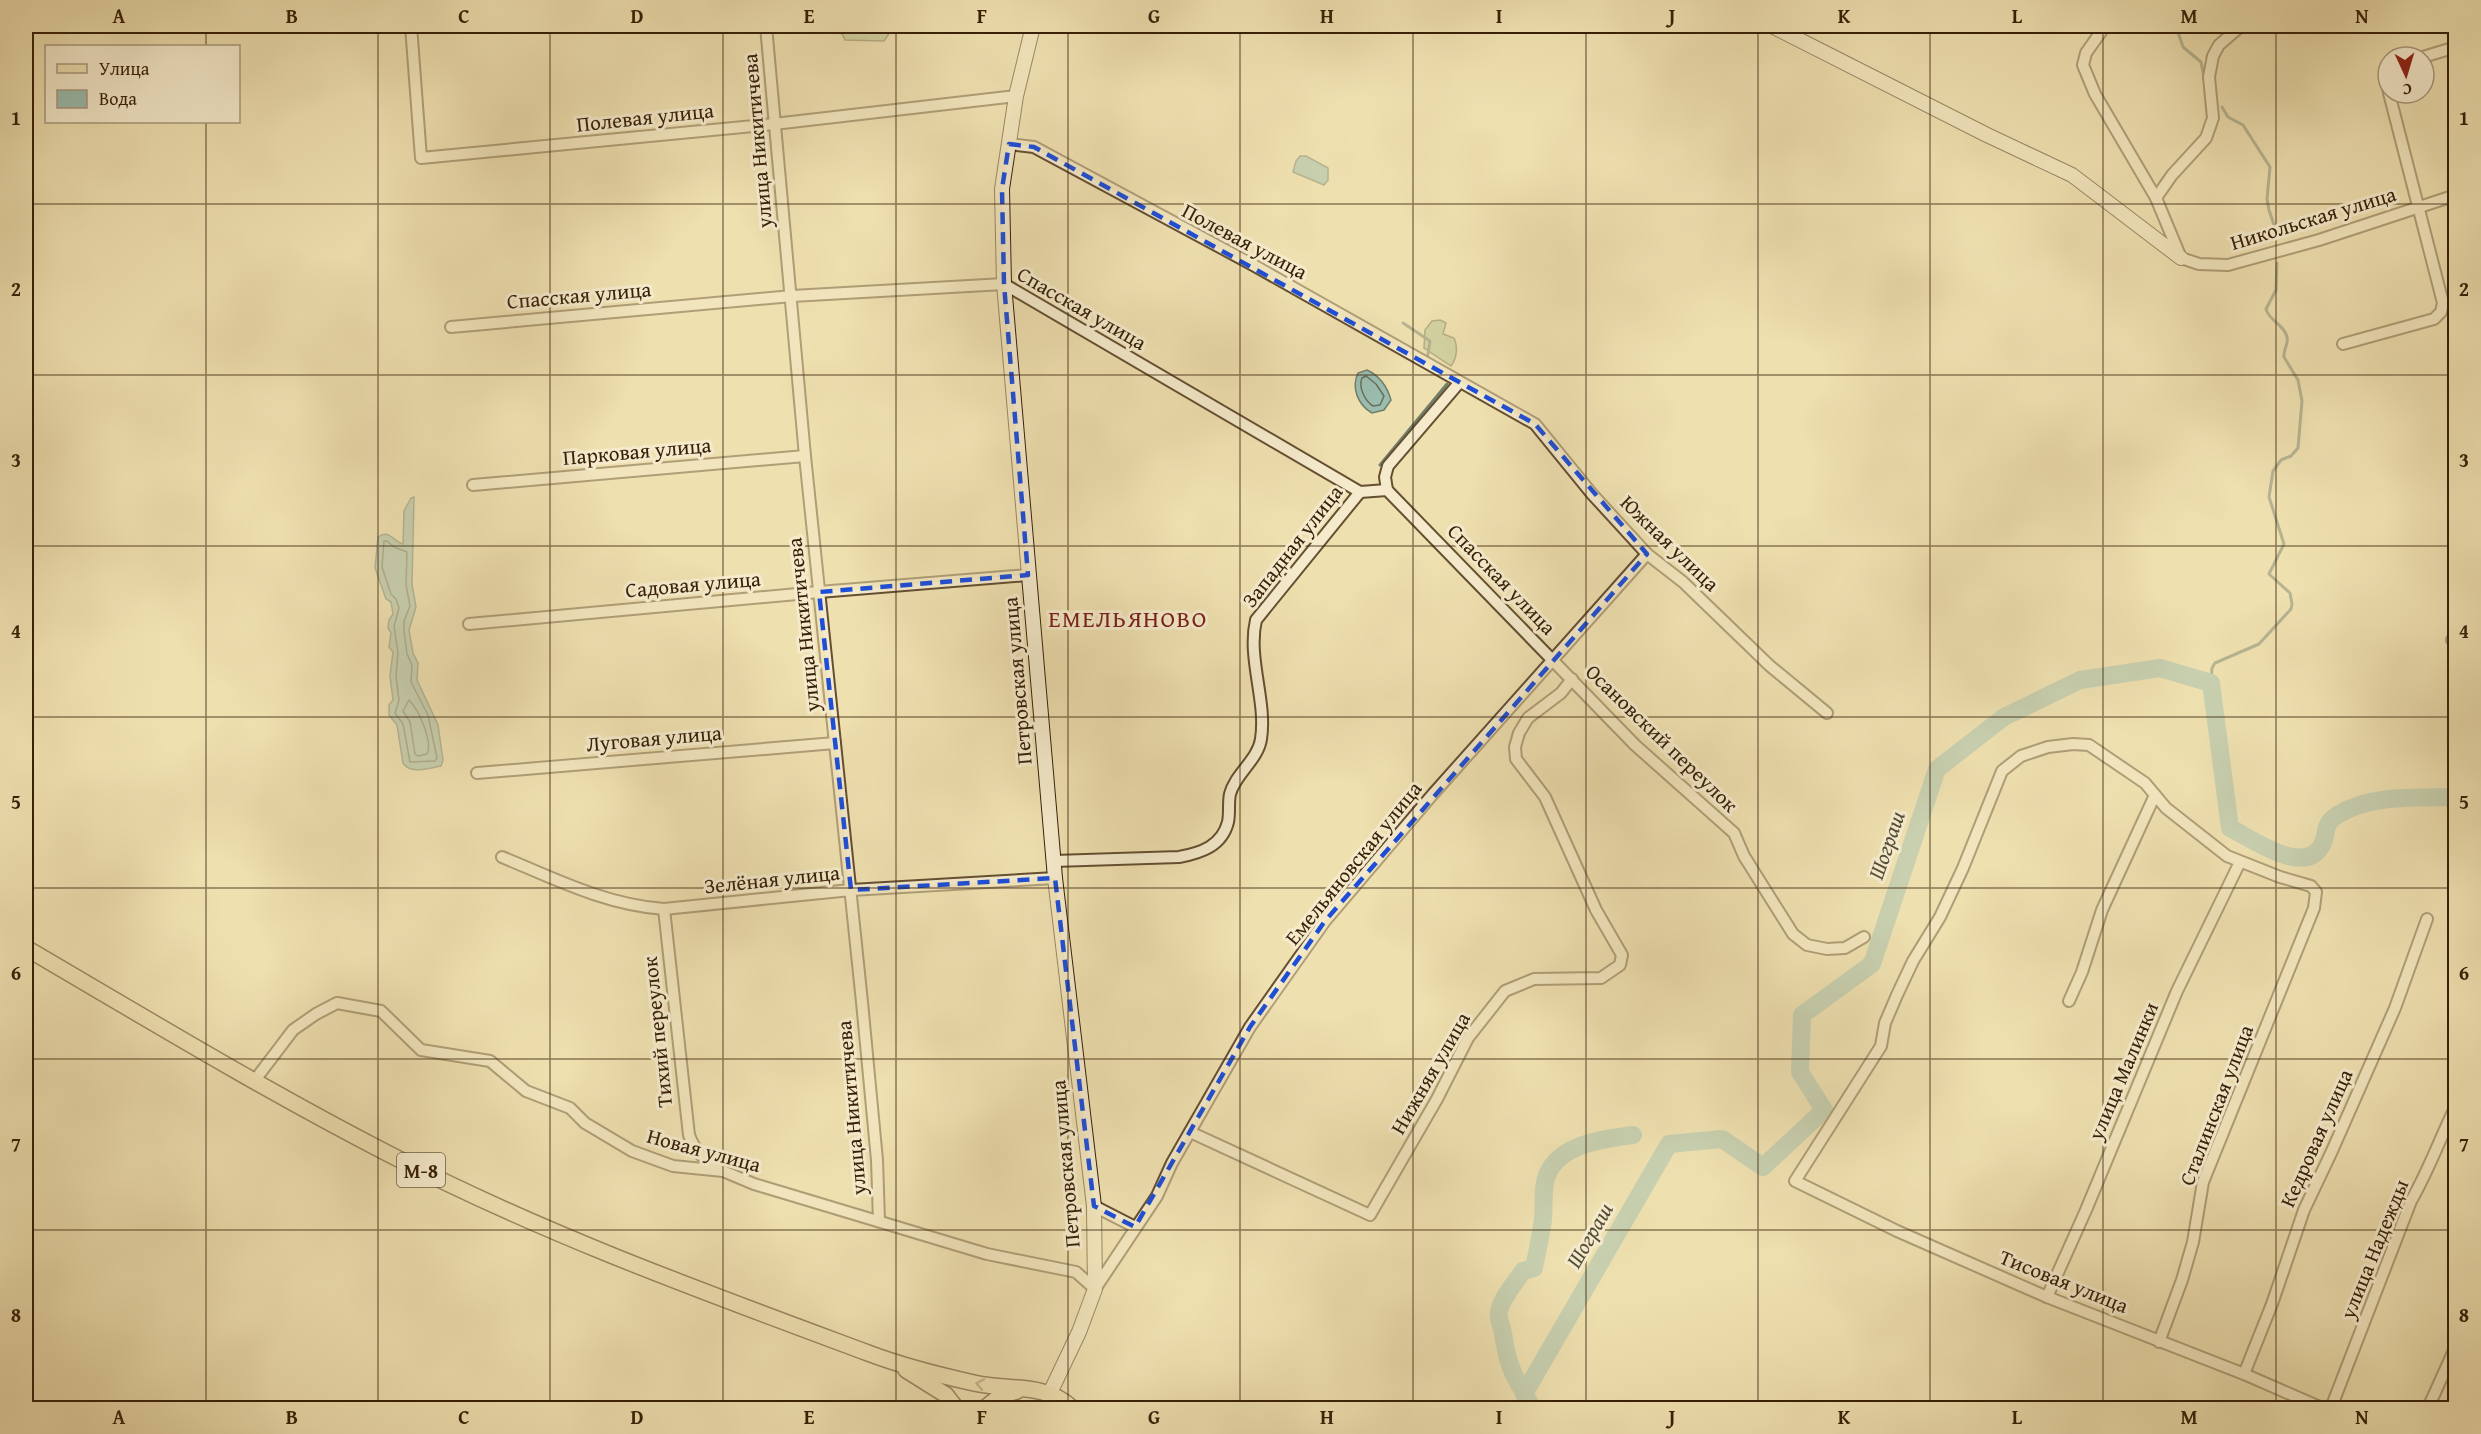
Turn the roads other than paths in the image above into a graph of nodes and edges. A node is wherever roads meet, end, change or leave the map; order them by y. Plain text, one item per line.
1 (411, 26) edge
2 (766, 26) edge
3 (1033, 26) edge
4 (1772, 26) edge
5 (2105, 26) edge
6 (2241, 26) edge
7 (2456, 47) edge
8 (2436, 53) edge
9 (1016, 96) junction
10 (2392, 105) edge
11 (774, 124) junction
12 (1010, 144) junction
13 (2456, 195) edge
14 (2156, 198) junction
15 (2417, 207) junction
16 (2181, 258) junction
17 (1004, 284) junction
18 (792, 296) junction
19 (451, 327) dead end
20 (2343, 344) dead end
21 (1459, 383) junction
22 (805, 456) junction
23 (473, 485) dead end
24 (1387, 489) junction
25 (1360, 492) junction
26 (1647, 554) junction
27 (1028, 575) junction
28 (819, 592) junction
29 (469, 624) dead end
30 (1554, 660) junction
31 (1572, 679) junction
32 (1827, 713) dead end
33 (835, 743) junction
34 (477, 773) dead end
35 (2156, 795) junction
36 (502, 857) dead end
37 (1054, 861) junction
38 (2240, 862) junction
39 (1055, 878) junction
40 (851, 890) junction
41 (664, 909) junction
42 (2427, 919) dead end
43 (1864, 937) dead end
44 (26, 948) edge
45 (2069, 1001) dead end
46 (255, 1080) junction
47 (2456, 1106) edge
48 (1190, 1132) junction
49 (723, 1171) junction
50 (1094, 1206) junction
51 (879, 1221) junction
52 (1135, 1227) junction
53 (1095, 1289) junction
54 (2047, 1297) junction
55 (2159, 1342) junction
56 (2456, 1346) edge
57 (893, 1362) junction
58 (2244, 1374) junction
59 (1059, 1400) edge
60 (956, 1408) edge
61 (985, 1408) edge
62 (2322, 1408) edge
63 (2331, 1408) edge
64 (2428, 1408) edge

1 - 11 street, Полевая улица
2 - 11 street, улица Никитичева
3 - 9 street, Петровская улица
4 - 16 street
5 - 14 street
6 - 14 street
7 - 8 street
9 - 11 street, Полевая улица
9 - 12 street, Петровская улица
10 - 15 street
11 - 18 street, улица Никитичева
12 - 17 street, Петровская улица
12 - 21 street, Полевая улица
13 - 15 street, Никольская улица
14 - 16 street
15 - 16 street, Никольская улица
15 - 20 street
17 - 18 street, Спасская улица
17 - 25 street, Спасская улица
17 - 27 street, Петровская улица
18 - 19 street, Спасская улица
18 - 22 street, улица Никитичева
21 - 24 street
21 - 26 street, Южная улица
22 - 23 street, Парковая улица
22 - 28 street, улица Никитичева
24 - 25 street
24 - 30 street, Спасская улица
25 - 37 street, Западная улица
26 - 30 street, Емельяновская улица
26 - 32 street, Южная улица
27 - 28 street, Садовая улица
27 - 37 street, Петровская улица
28 - 29 street, Садовая улица
28 - 33 street, улица Никитичева
30 - 31 street, Осановский переулок
30 - 48 street, Емельяновская улица
31 - 43 street, Осановский переулок
31 - 48 street, Нижняя улица
33 - 34 street, Луговая улица
33 - 40 street, улица Никитичева
35 - 38 street
35 - 45 street
35 - 54 street, Тисовая улица
36 - 41 street, Зелёная улица
37 - 39 street, Петровская улица
38 - 54 street, улица Малинки
38 - 55 street, Сталинская улица
39 - 40 street, Зелёная улица
39 - 50 street, Петровская улица
40 - 41 street, Зелёная улица
40 - 51 street, улица Никитичева
41 - 49 street, Тихий переулок
42 - 58 street, Кедровая улица
44 - 46 main road, М-8
46 - 49 street, Новая улица
46 - 57 main road, М-8
47 - 63 street, улица Надежды
48 - 52 street, Емельяновская улица
49 - 51 street, Новая улица
50 - 52 street
50 - 53 street, Петровская улица
51 - 53 street, Новая улица
52 - 53 street, Емельяновская улица
53 - 59 street, Петровская улица
54 - 55 street, Тисовая улица
55 - 58 street, Тисовая улица
56 - 64 street
59 -> 57 main road, М-8
57 - 60 main road, М-8
58 - 62 street, Тисовая улица
59 - 61 main road

